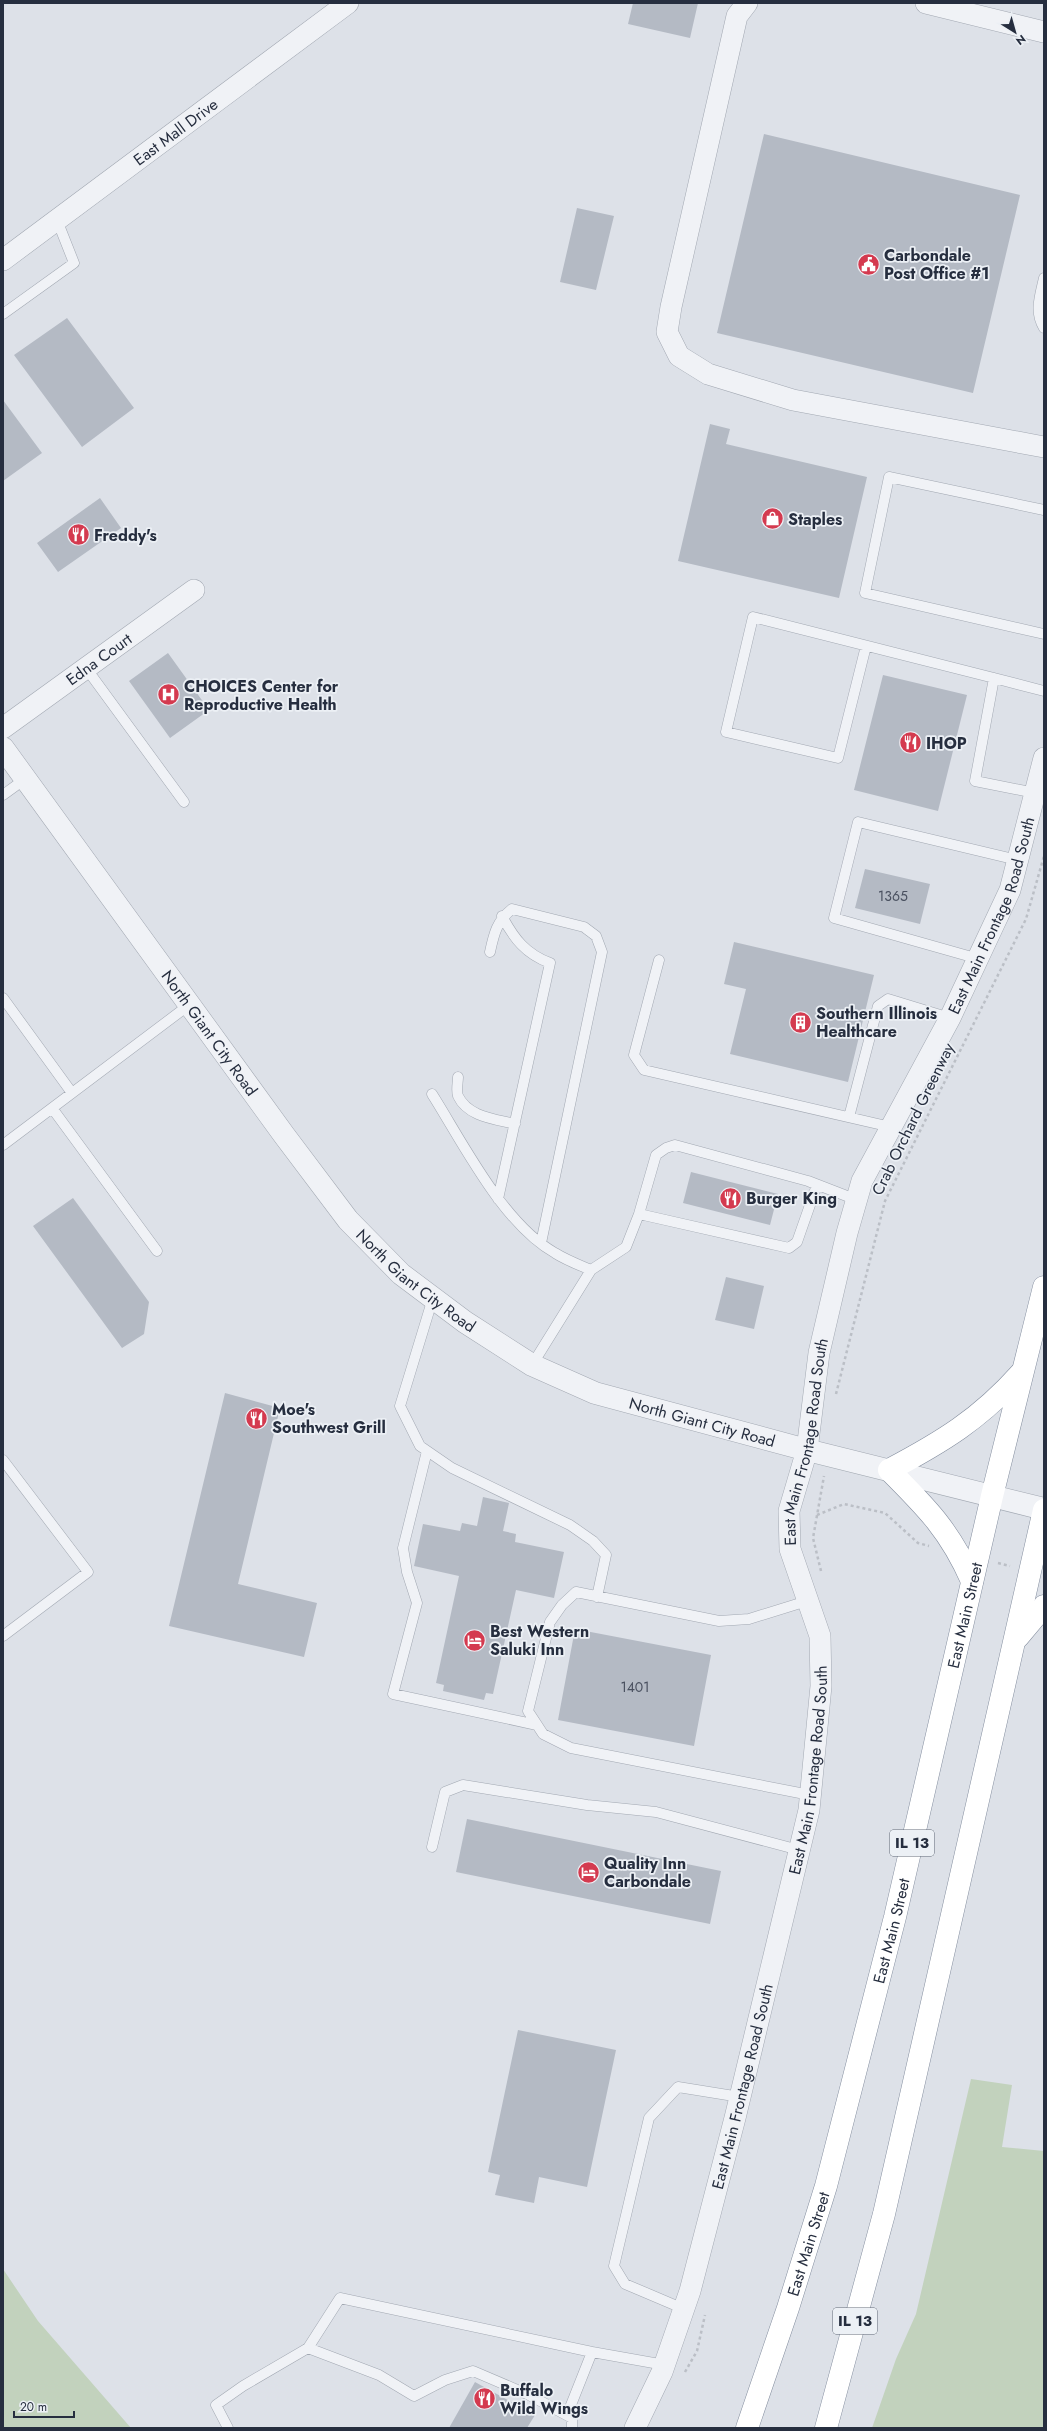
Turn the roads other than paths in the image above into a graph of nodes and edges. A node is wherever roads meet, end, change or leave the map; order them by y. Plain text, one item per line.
1 (348, 3) edge
2 (747, 3) edge
3 (926, 3) edge
4 (1044, 32) edge
5 (57, 220) junction
6 (3, 260) edge
7 (1044, 278) edge
8 (3, 314) edge
9 (1044, 328) edge
10 (1044, 448) edge
11 (1044, 510) edge
12 (194, 590) dead end
13 (1044, 634) edge
14 (866, 646) junction
15 (86, 668) junction
16 (994, 678) junction
17 (1044, 691) edge
18 (3, 728) edge
19 (3, 748) edge
20 (1044, 758) edge
21 (25, 779) junction
22 (1035, 793) junction
23 (3, 795) edge
24 (184, 802) dead end
25 (1018, 860) junction
26 (502, 916) junction
27 (490, 952) dead end
28 (979, 959) junction
29 (659, 960) dead end
30 (3, 998) edge
31 (189, 1005) junction
32 (950, 1018) junction
33 (458, 1077) dead end
34 (72, 1093) junction
35 (432, 1094) dead end
36 (52, 1108) junction
37 (849, 1117) junction
38 (515, 1124) junction
39 (891, 1127) junction
40 (3, 1145) edge
41 (817, 1185) junction
42 (498, 1199) junction
43 (856, 1200) junction
44 (639, 1214) junction
45 (541, 1243) junction
46 (157, 1251) dead end
47 (591, 1270) junction
48 (1044, 1286) edge
49 (433, 1298) junction
50 (532, 1365) junction
51 (1023, 1371) junction
52 (807, 1450) junction
53 (427, 1451) junction
54 (3, 1460) edge
55 (888, 1470) junction
56 (992, 1496) junction
57 (1044, 1509) edge
58 (972, 1582) junction
59 (597, 1596) junction
60 (807, 1601) junction
61 (1044, 1606) edge
62 (3, 1636) edge
63 (1016, 1639) junction
64 (538, 1725) junction
65 (810, 1795) junction
66 (432, 1847) dead end
67 (799, 1850) junction
68 (740, 2097) junction
69 (684, 2308) junction
70 (308, 2348) junction
71 (592, 2352) junction
72 (665, 2365) junction
73 (567, 2415) junction
74 (228, 2428) edge
75 (572, 2428) edge
76 (635, 2428) edge
77 (747, 2428) edge
78 (826, 2428) edge

1 - 5 street, East Mall Drive
2 - 10 street
3 - 4 street
5 - 6 street, East Mall Drive
5 - 8 lane
7 - 9 lane
11 - 13 lane
12 - 15 street, Edna Court
14 - 14 lane
14 - 16 lane
15 - 18 street, Edna Court
15 - 24 lane
16 - 17 lane
16 - 22 lane
19 - 21 street, North Giant City Road
20 - 22 street, East Main Frontage Road South
21 - 23 lane
21 - 31 street, North Giant City Road
22 - 25 street, East Main Frontage Road South
25 - 28 street, East Main Frontage Road South
25 - 28 lane
26 - 27 lane
26 - 38 lane
26 - 45 lane
28 - 32 street, East Main Frontage Road South
29 - 37 lane
30 - 34 lane
31 - 34 lane
31 - 49 street, North Giant City Road
32 - 37 lane
32 - 39 street, East Main Frontage Road South
33 - 38 lane
34 - 36 lane
35 - 42 lane
36 - 40 lane
36 - 46 lane
37 - 39 lane
38 - 42 lane
39 - 43 street, East Main Frontage Road South
41 - 43 lane
41 - 44 lane
41 - 44 lane
42 - 45 lane
43 - 52 street, East Main Frontage Road South
44 - 47 lane
45 - 47 lane
47 - 50 lane
48 - 51 highway, East Main Street / IL 13
49 - 50 street, North Giant City Road
49 - 53 lane
50 - 52 street, North Giant City Road
51 - 55 highway
51 - 56 highway, East Main Street / IL 13
52 - 55 street, North Giant City Road
52 - 60 street, East Main Frontage Road South
53 - 59 lane
53 - 64 lane
54 - 62 lane
55 - 56 street, North Giant City Road
55 - 58 highway
56 - 57 street, North Giant City Road
56 - 58 highway, East Main Street / IL 13
57 - 63 highway, IL 13
58 - 77 highway, East Main Street / IL 13
59 - 60 lane
59 - 64 lane
60 - 65 street, East Main Frontage Road South
61 - 63 highway
63 - 78 highway, IL 13
64 - 65 lane
65 - 67 street, East Main Frontage Road South
66 - 67 lane
67 - 68 street, East Main Frontage Road South
68 - 69 street, East Main Frontage Road South
68 - 69 lane
69 - 72 street, East Main Frontage Road South
70 - 71 lane
70 - 73 lane
70 - 74 lane
71 - 72 lane
71 - 73 lane
72 - 76 street, East Main Frontage Road South
73 - 75 lane

